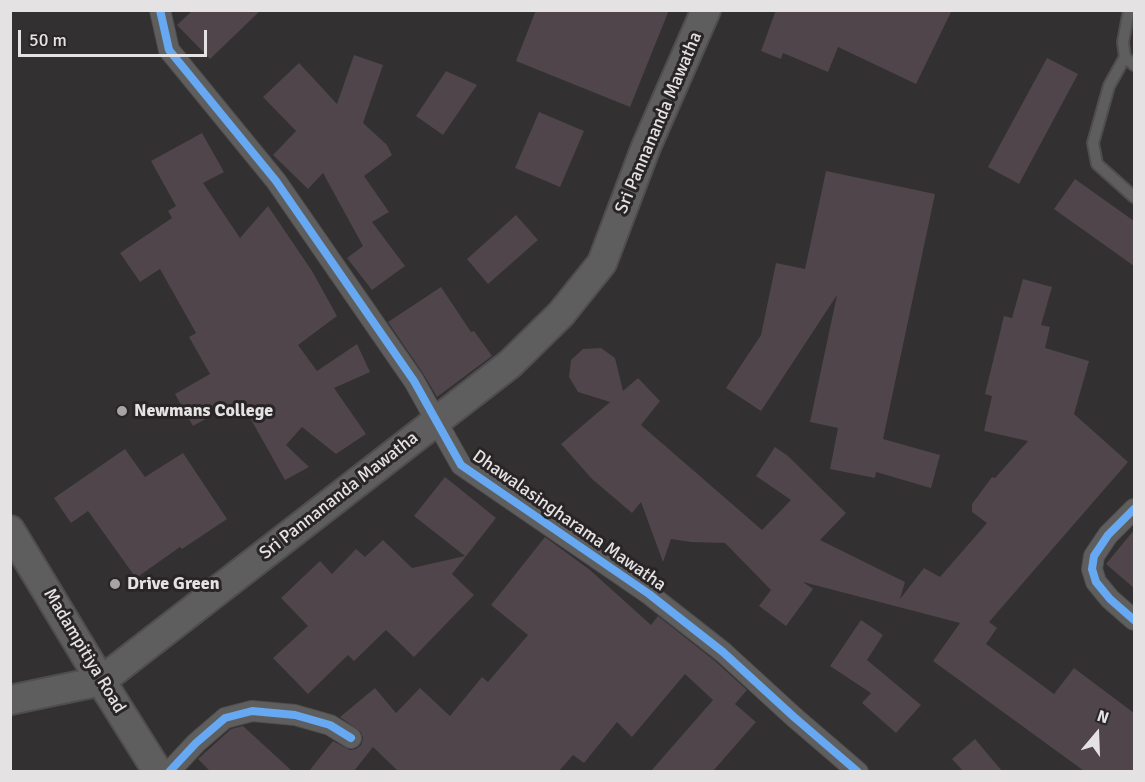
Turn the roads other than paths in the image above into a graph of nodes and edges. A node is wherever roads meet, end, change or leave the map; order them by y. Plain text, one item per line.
1 (160, 10) edge
2 (706, 10) edge
3 (1129, 10) edge
4 (1125, 57) junction
5 (1134, 65) edge
6 (1134, 197) edge
7 (435, 420) junction
8 (1134, 509) edge
9 (10, 530) edge
10 (1134, 620) edge
11 (101, 681) junction
12 (10, 700) edge
13 (351, 738) dead end
14 (158, 771) edge
15 (169, 771) edge
16 (858, 771) edge

1 - 7 street, Dhawalasingharama Mawatha
2 - 7 main road, Sri Pannananda Mawatha
3 - 4 lane
4 - 5 lane
4 - 6 lane
7 - 11 main road, Sri Pannananda Mawatha
7 - 16 street, Dhawalasingharama Mawatha
8 - 10 street
9 - 11 main road, Madampitiya Road
11 - 12 main road
11 - 14 main road, Madampitiya Road
13 - 15 street

